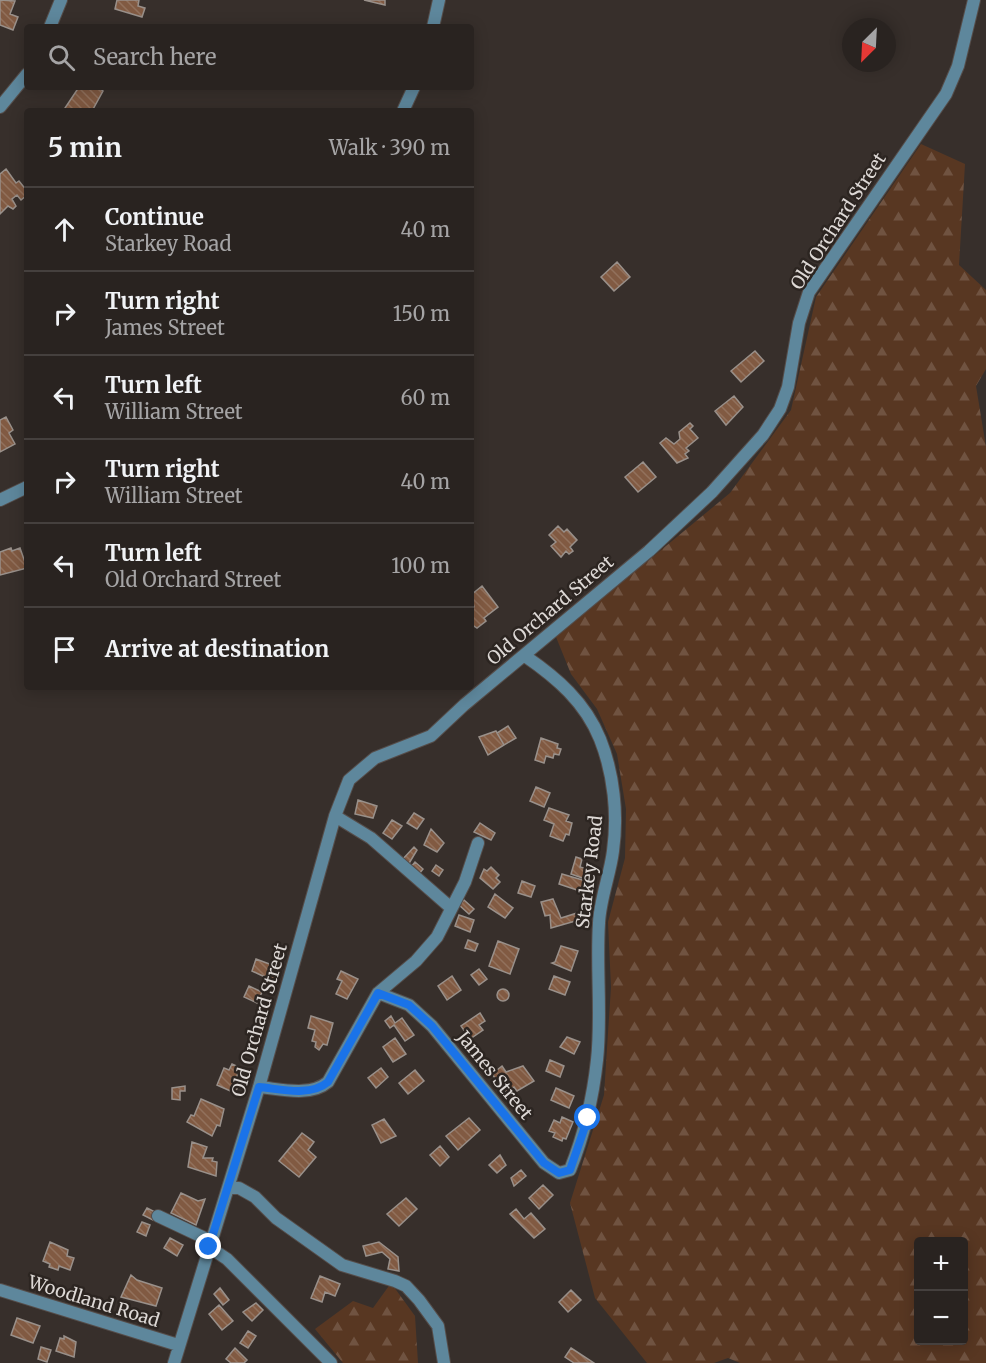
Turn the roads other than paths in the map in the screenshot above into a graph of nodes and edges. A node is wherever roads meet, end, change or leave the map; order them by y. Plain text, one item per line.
1 (61, 0) edge
2 (439, 0) edge
3 (974, 0) edge
4 (51, 24) edge
5 (434, 24) edge
6 (24, 78) edge
7 (413, 90) edge
8 (0, 107) edge
9 (404, 108) edge
10 (24, 488) edge
11 (0, 500) edge
12 (525, 656) junction
13 (336, 816) junction
14 (478, 843) dead end
15 (450, 907) junction
16 (378, 993) junction
17 (259, 1087) junction
18 (575, 1157) joint
19 (228, 1188) junction
20 (158, 1216) dead end
21 (210, 1244) junction
22 (0, 1290) edge
23 (178, 1345) junction
24 (174, 1363) edge
25 (332, 1363) edge
26 (444, 1363) edge

1 - 4 street
2 - 5 street
3 - 12 street, Old Orchard Street
6 - 8 street
7 - 9 street
10 - 11 street
12 - 13 street, Old Orchard Street
12 - 18 street, Starkey Road
13 - 15 street
13 - 17 street, Old Orchard Street
14 - 15 street
15 - 16 street
16 - 17 street
16 - 18 street, James Street
17 - 19 street, Old Orchard Street
19 - 21 street, Old Orchard Street
19 - 26 street
20 - 21 street
21 - 23 street, Old Orchard Street
21 - 25 street
22 - 23 street, Woodland Road
23 - 24 street, Old Orchard Street

